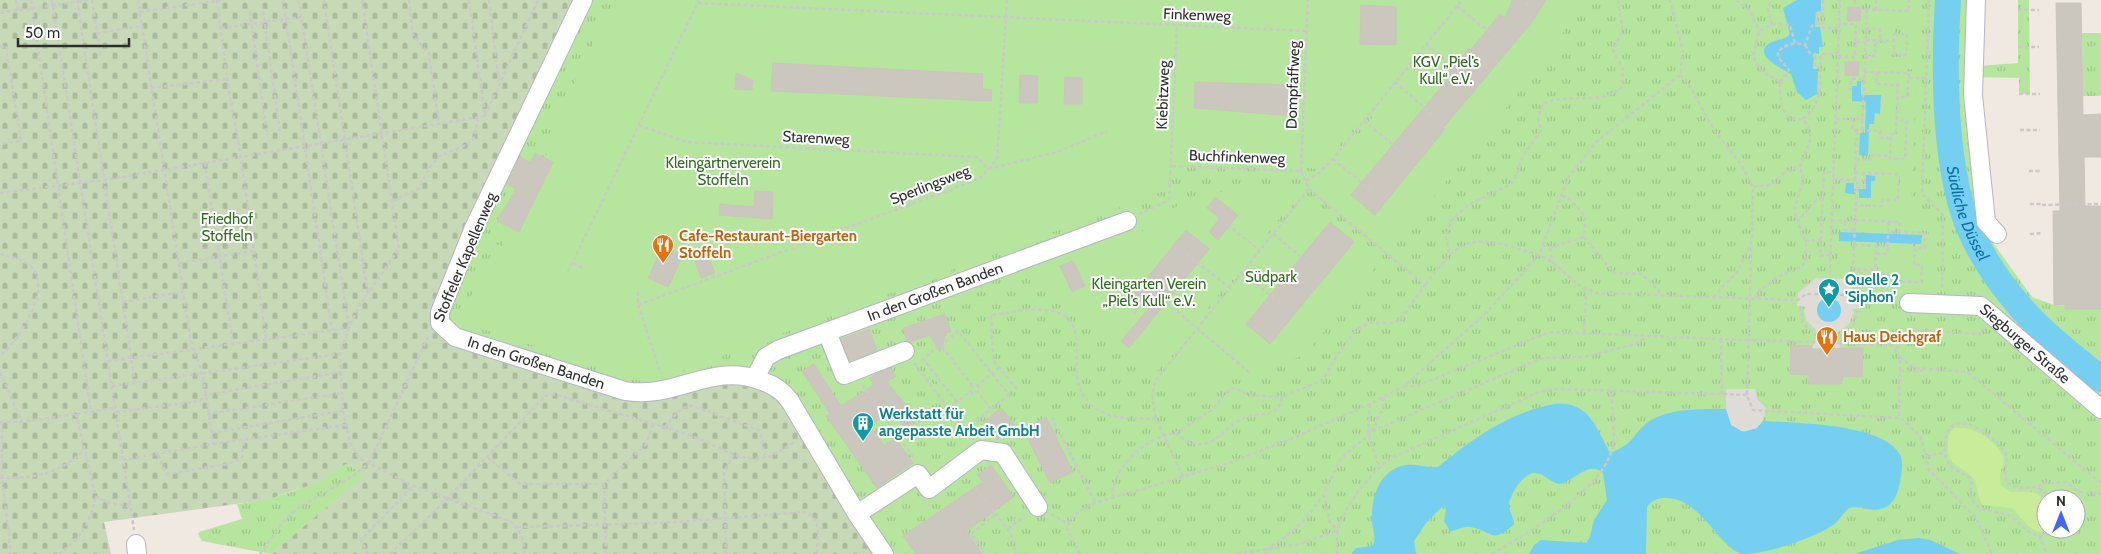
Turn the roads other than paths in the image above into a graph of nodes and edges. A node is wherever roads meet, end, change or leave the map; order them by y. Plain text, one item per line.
1 (583, 0) edge
2 (1976, 0) edge
3 (1127, 221) road end
4 (1996, 234) dead end
5 (1909, 303) road end
6 (440, 324) joint
7 (827, 332) junction
8 (905, 351) road end
9 (755, 378) junction
10 (2101, 408) edge
11 (1038, 508) dead end
12 (857, 514) junction
13 (884, 554) edge

1 - 6 street, Stoffeler Kapellenweg
2 - 4 street
3 - 7 street, In den Großen Banden
5 - 10 street, Siegburger Straße
6 - 9 street, In den Großen Banden
7 - 8 street
7 - 9 street, In den Großen Banden
9 - 12 street, In den Großen Banden
11 - 12 street
12 - 13 street, In den Großen Banden

